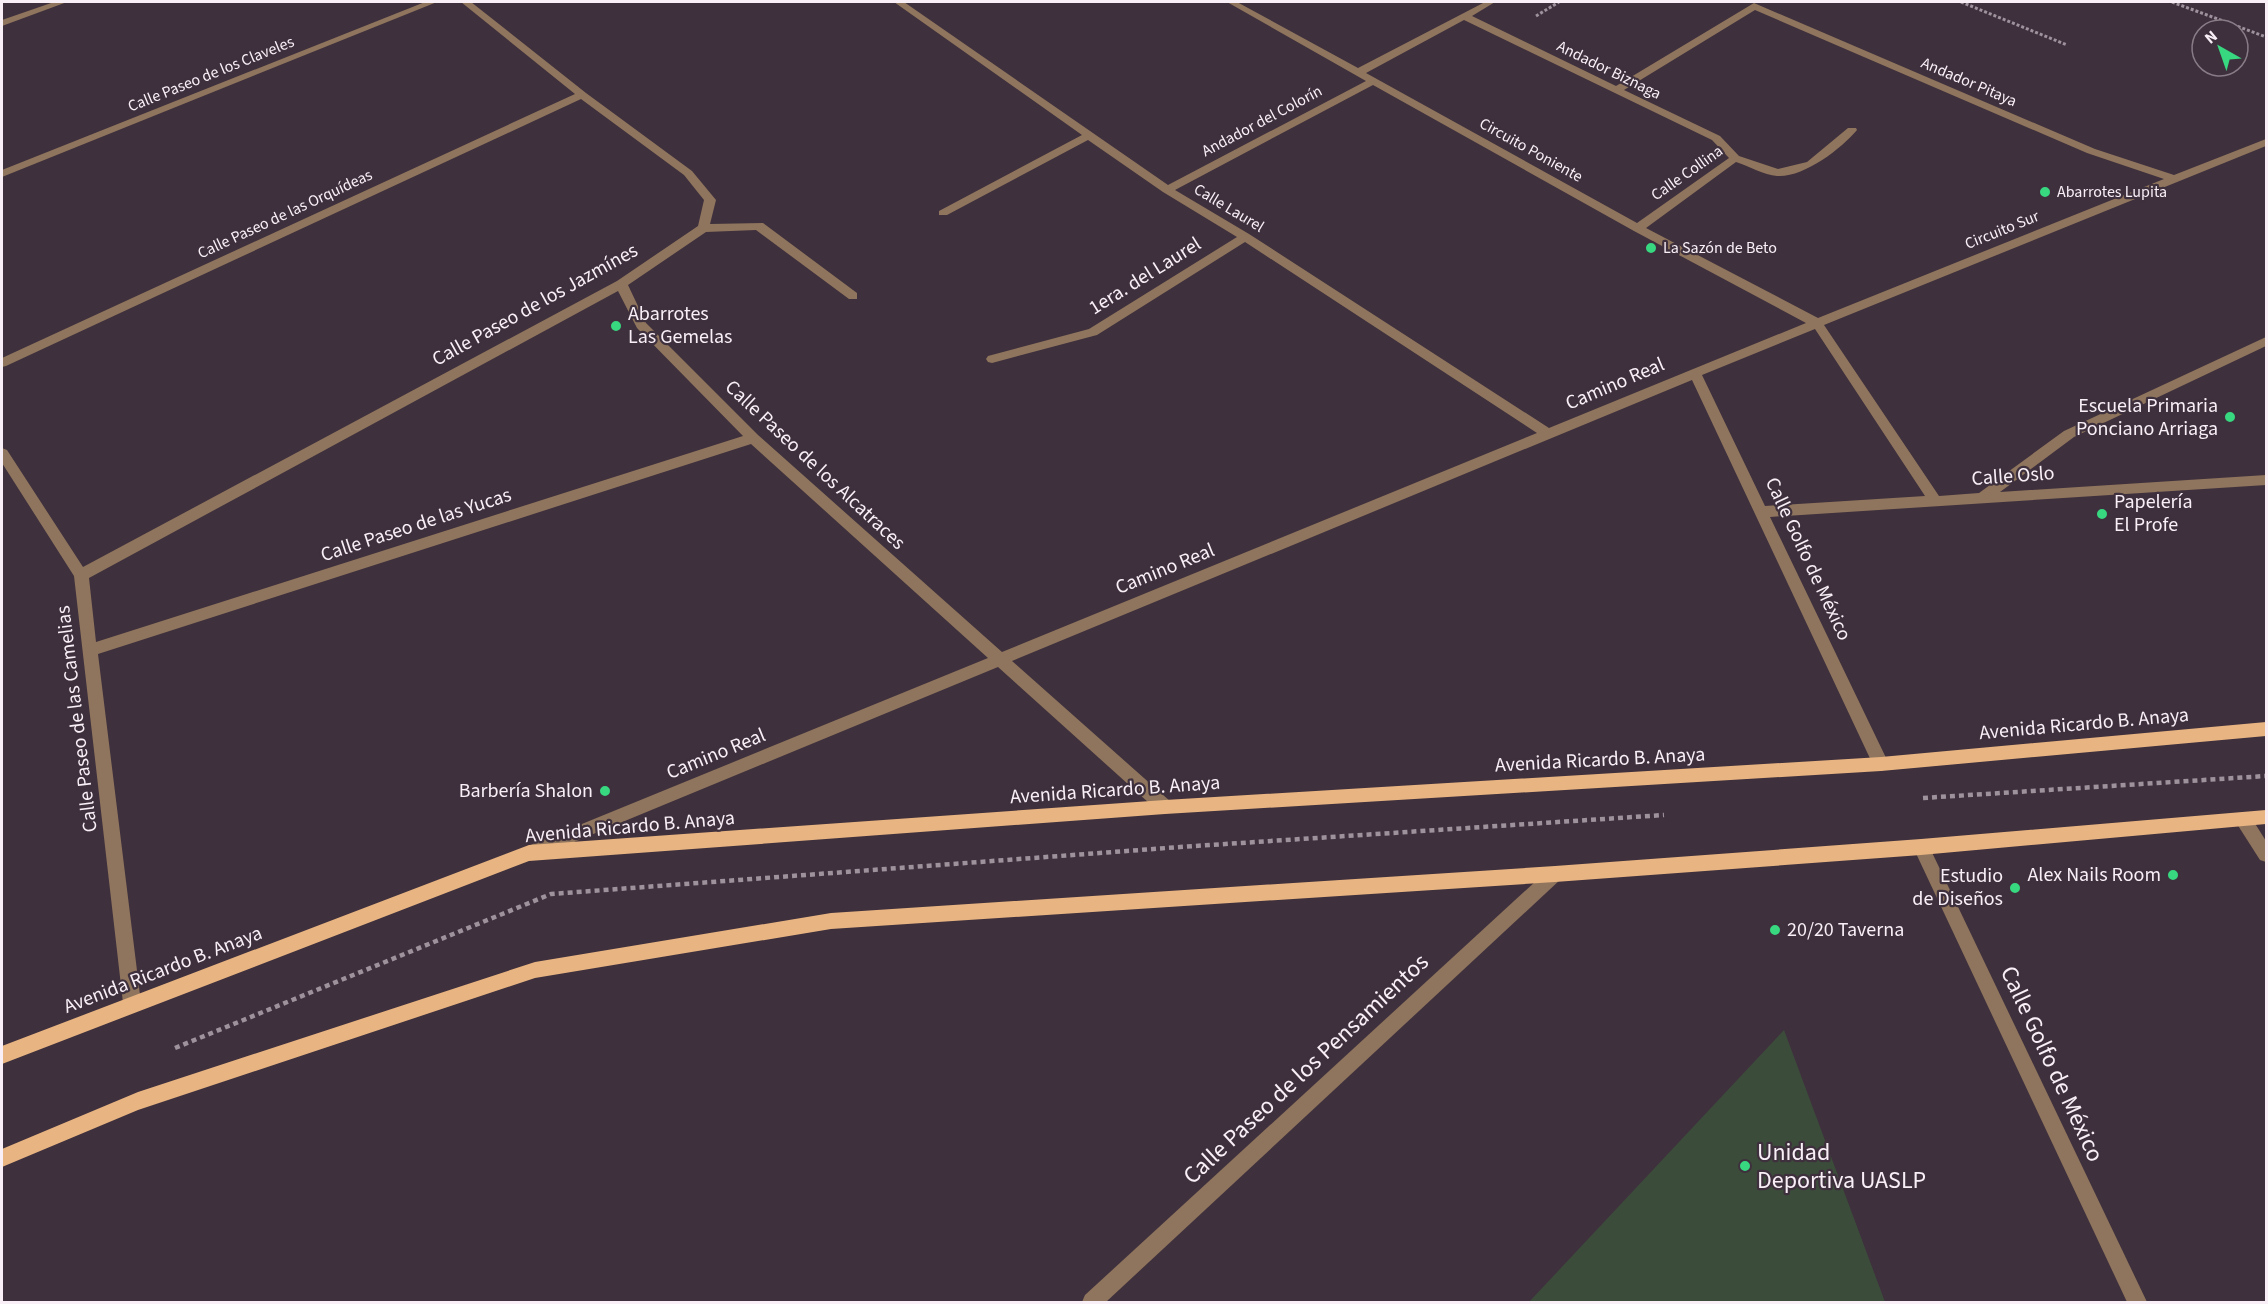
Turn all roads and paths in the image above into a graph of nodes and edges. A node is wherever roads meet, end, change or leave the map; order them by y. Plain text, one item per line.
1 (62, 2) edge
2 (432, 2) edge
3 (466, 2) edge
4 (898, 2) edge
5 (1232, 2) edge
6 (1490, 2) edge
7 (1961, 2) edge
8 (2172, 2) edge
9 (1464, 16) junction
10 (2, 23) edge
11 (2266, 37) edge
12 (2067, 45) dead end
13 (1357, 73) junction
14 (1372, 82) junction
15 (1616, 90) junction
16 (582, 96) junction
17 (1852, 130) dead end
18 (1090, 135) junction
19 (2266, 142) edge
20 (1735, 158) junction
21 (2, 174) edge
22 (2174, 178) junction
23 (1167, 190) junction
24 (943, 213) dead end
25 (703, 228) junction
26 (1638, 228) junction
27 (1245, 237) junction
28 (621, 284) junction
29 (853, 296) dead end
30 (1817, 322) junction
31 (2266, 341) edge
32 (992, 358) dead end
33 (2, 363) edge
34 (1695, 373) junction
35 (1549, 434) junction
36 (753, 438) junction
37 (2, 453) edge
38 (2266, 480) edge
39 (1982, 498) junction
40 (1935, 501) junction
41 (1761, 512) junction
42 (81, 575) junction
43 (90, 650) junction
44 (1001, 659) junction
45 (2266, 729) edge
46 (1881, 764) junction
47 (1165, 807) junction
48 (2266, 818) edge
49 (2243, 819) junction
50 (1921, 847) junction
51 (529, 853) junction
52 (2266, 855) edge
53 (1555, 874) junction
54 (132, 1003) junction
55 (2, 1055) edge
56 (2, 1158) edge
57 (1092, 1302) edge
58 (2137, 1302) edge

1 - 10 street
2 - 21 street, Calle Paseo de los Claveles
3 - 16 street
4 - 18 street, Calle Laurel
5 - 13 street, Circuito Poniente
6 - 9 street
7 - 12 path
8 - 11 path
9 - 13 street
9 - 15 street, Andador Biznaga
13 - 14 street, Circuito Poniente
14 - 23 street, Andador del Colorín
14 - 26 street, Circuito Poniente
15 - 20 street, Andador Biznaga
15 - 22 street, Andador Pitaya
16 - 25 street
16 - 33 street, Calle Paseo de las Orquídeas
17 - 20 street, Calle Collina
18 - 23 street, Calle Laurel
18 - 24 street
19 - 22 street, Circuito Sur
20 - 26 street, Calle Collina
22 - 30 street, Circuito Sur
23 - 27 street, Calle Laurel
25 - 28 street, Calle Paseo de los Jazmínes
25 - 29 street
26 - 30 street, Circuito Poniente
27 - 32 street, 1era. del Laurel
27 - 35 street, Calle Laurel
28 - 36 street, Calle Paseo de los Alcatraces
28 - 42 street, Calle Paseo de los Jazmínes
30 - 34 street, Camino Real
30 - 40 street
31 - 39 street
34 - 35 street, Camino Real
34 - 41 street, Calle Golfo de México
35 - 44 street, Camino Real
36 - 43 street, Calle Paseo de las Yucas
36 - 44 street, Calle Paseo de los Alcatraces
37 - 42 street, Calle Paseo de las Camelias
38 - 39 street, Calle Oslo
39 - 40 street, Calle Oslo
40 - 41 street, Calle Oslo
41 - 46 street, Calle Golfo de México
42 - 43 street, Calle Paseo de las Camelias
43 - 54 street, Calle Paseo de las Camelias
44 - 47 street, Calle Paseo de los Alcatraces
44 - 51 street, Camino Real
45 - 46 main road, Avenida Ricardo B. Anaya
46 - 47 main road, Avenida Ricardo B. Anaya
47 - 51 main road, Avenida Ricardo B. Anaya
48 - 49 main road
49 - 50 main road
49 - 52 street
50 - 53 main road
50 - 58 street, Calle Golfo de México
51 - 54 main road, Avenida Ricardo B. Anaya
53 - 56 main road
53 - 57 street, Calle Paseo de los Pensamientos
54 - 55 main road, Avenida Ricardo B. Anaya

